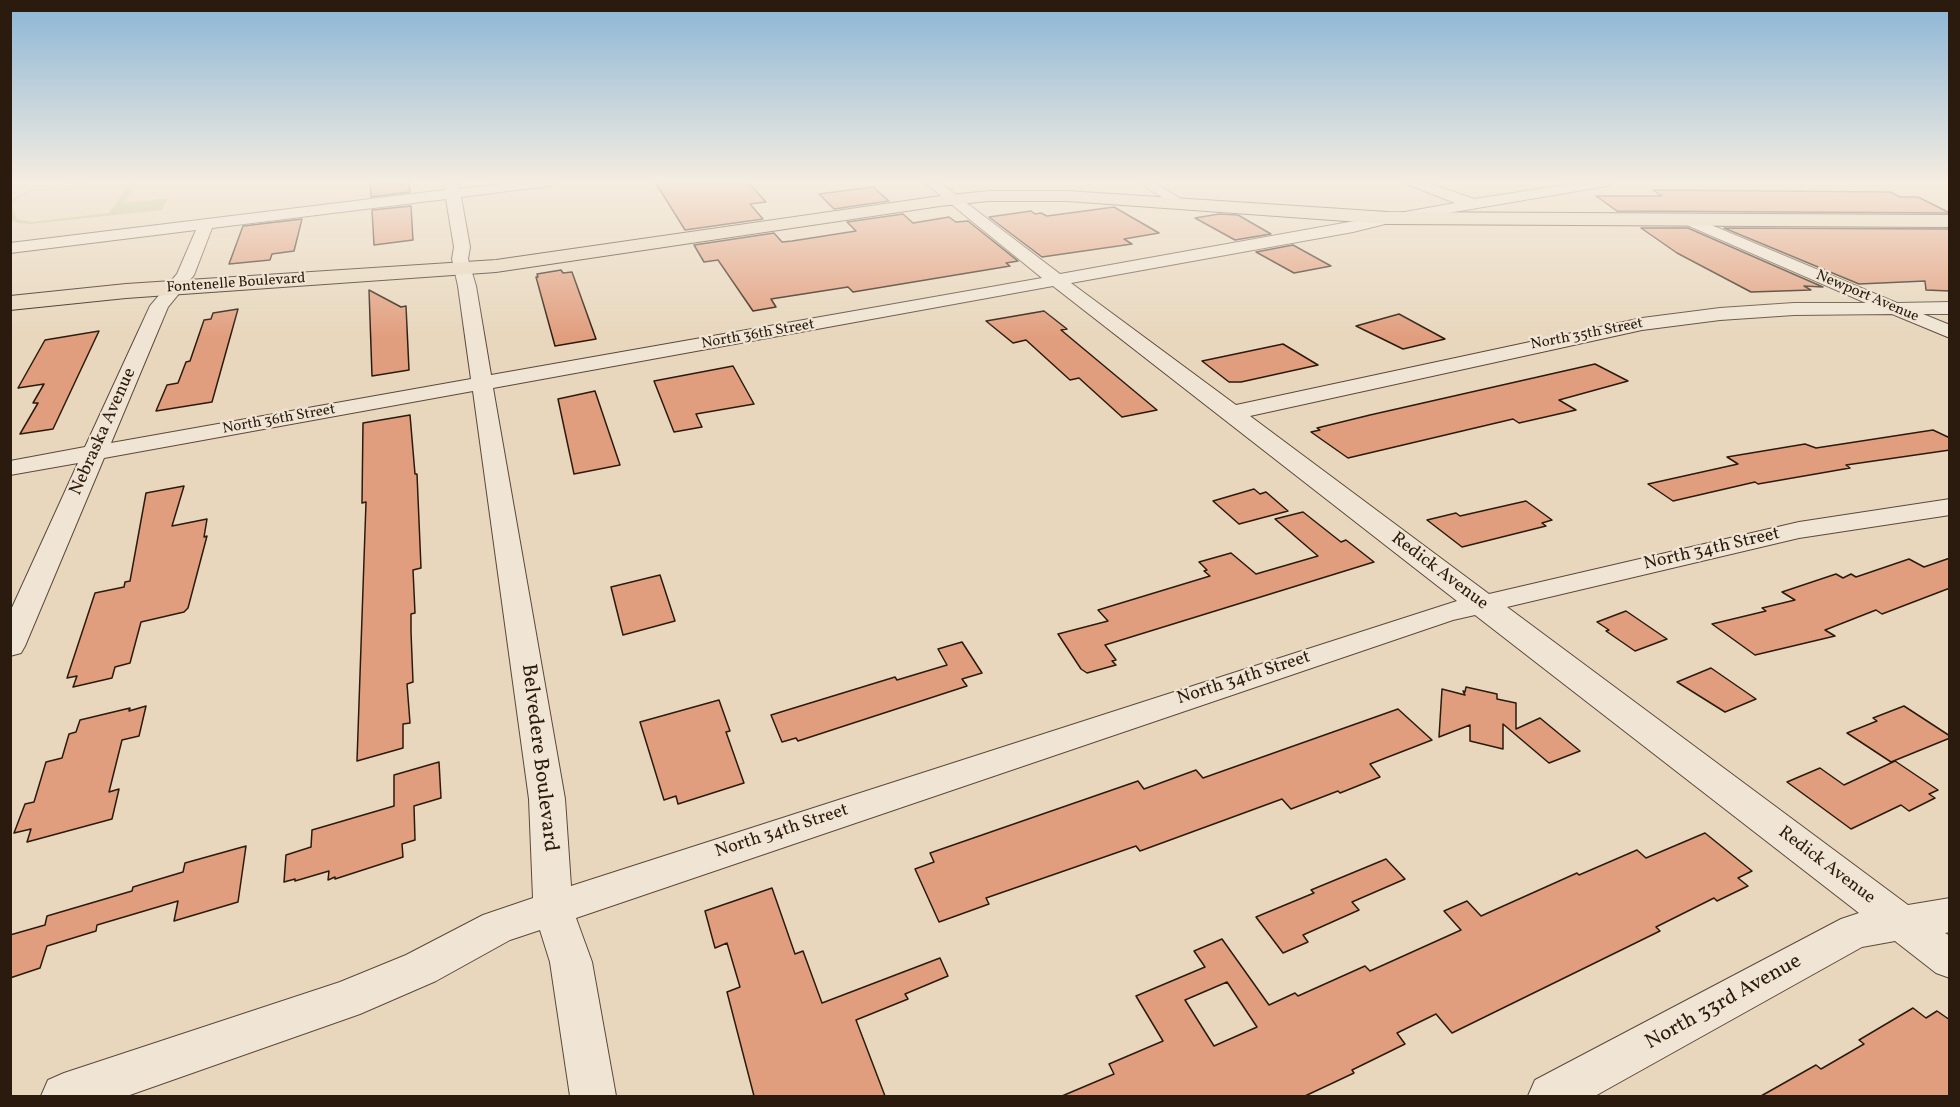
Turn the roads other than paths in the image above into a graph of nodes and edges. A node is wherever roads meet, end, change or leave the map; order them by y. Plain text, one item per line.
1 (127, 234) edge
2 (202, 234) edge
3 (460, 234) edge
4 (718, 234) edge
5 (998, 234) edge
6 (1316, 234) edge
7 (1719, 234) edge
8 (10, 248) edge
9 (463, 268) junction
10 (1056, 280) junction
11 (173, 288) junction
12 (10, 303) edge
13 (1892, 307) junction
14 (1950, 309) edge
15 (1950, 332) edge
16 (483, 384) junction
17 (1231, 413) junction
18 (94, 453) junction
19 (10, 468) edge
20 (1950, 507) edge
21 (1481, 604) junction
22 (10, 646) edge
23 (553, 908) junction
24 (1950, 915) edge
25 (1901, 924) junction
26 (1950, 960) edge
27 (64, 1096) edge
28 (593, 1096) edge
29 (1551, 1096) edge

1 - 8 street
2 - 11 street, Nebraska Avenue
3 - 9 street, Belvedere Boulevard
4 - 9 main road, Fontenelle Boulevard
5 - 10 street, Redick Avenue
6 - 10 street, North 36th Street
7 - 13 street, Newport Avenue
9 - 11 main road, Fontenelle Boulevard
9 - 16 street, Belvedere Boulevard
10 - 16 street, North 36th Street
10 - 17 street, Redick Avenue
11 - 12 main road, Fontenelle Boulevard
11 - 18 street, Nebraska Avenue
13 - 14 street, North 35th Street
13 - 15 street, Newport Avenue
13 - 17 street, North 35th Street
16 - 18 street, North 36th Street
16 - 23 street, Belvedere Boulevard
17 - 21 street, Redick Avenue
18 - 19 street, North 36th Street
18 - 22 street, Nebraska Avenue
20 - 21 street, North 34th Street
21 - 23 street, North 34th Street
21 - 25 street, Redick Avenue
23 - 27 street
23 - 28 street, Belvedere Boulevard
24 - 25 street, North 33rd Avenue
25 - 26 street, Redick Avenue
25 - 29 street, North 33rd Avenue

